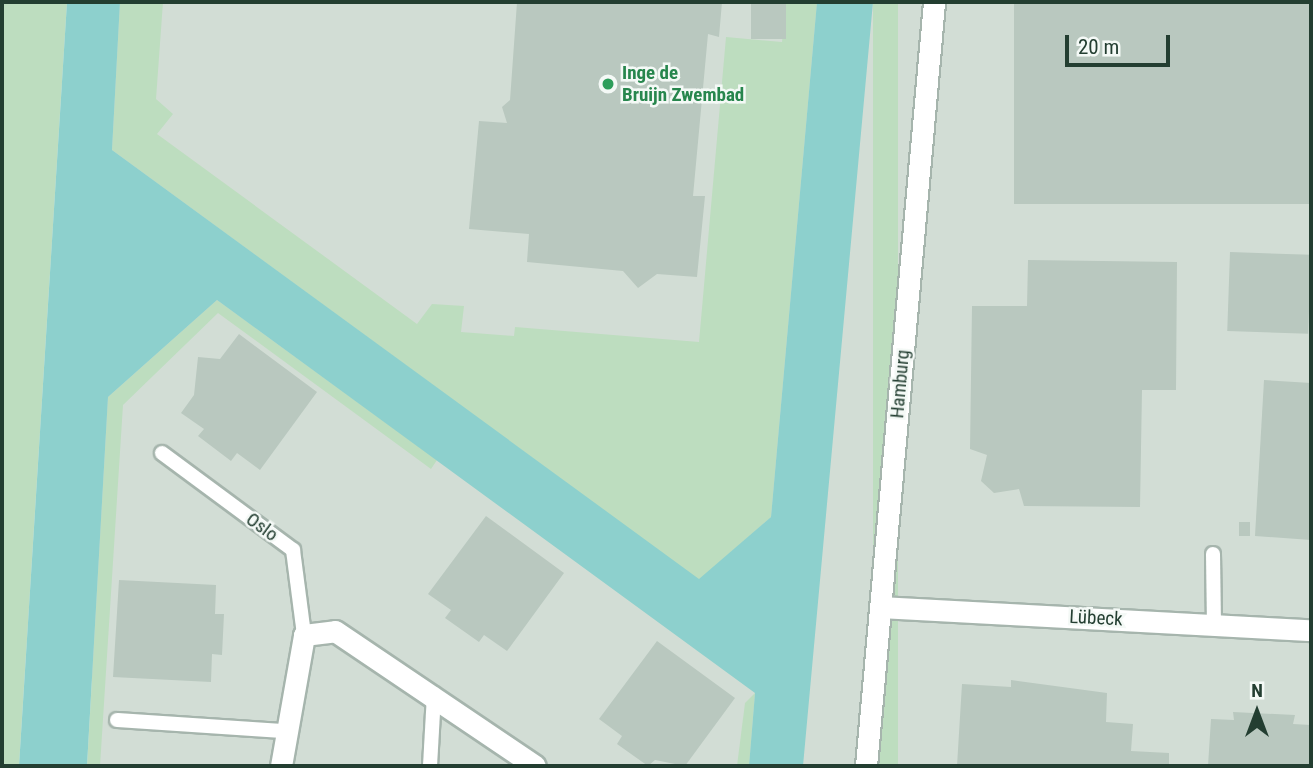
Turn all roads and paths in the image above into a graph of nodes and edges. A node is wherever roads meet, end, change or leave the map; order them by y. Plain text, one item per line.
1 (934, 2) edge
2 (162, 453) dead end
3 (1213, 554) dead end
4 (881, 607) junction
5 (1214, 625) junction
6 (1311, 630) edge
7 (304, 635) junction
8 (434, 692) junction
9 (117, 720) dead end
10 (283, 731) junction
11 (517, 760) edge
12 (281, 766) edge
13 (430, 766) edge
14 (535, 766) edge
15 (866, 766) edge

1 - 4 street, Hamburg
2 - 7 lane, Oslo
3 - 5 lane
4 - 5 street, Lübeck
4 - 15 street, Hamburg
5 - 6 street, Lübeck
7 - 8 street
7 - 10 street, Oslo
8 - 11 street
8 - 13 lane
9 - 10 lane
10 - 12 street, Oslo
11 - 14 street

